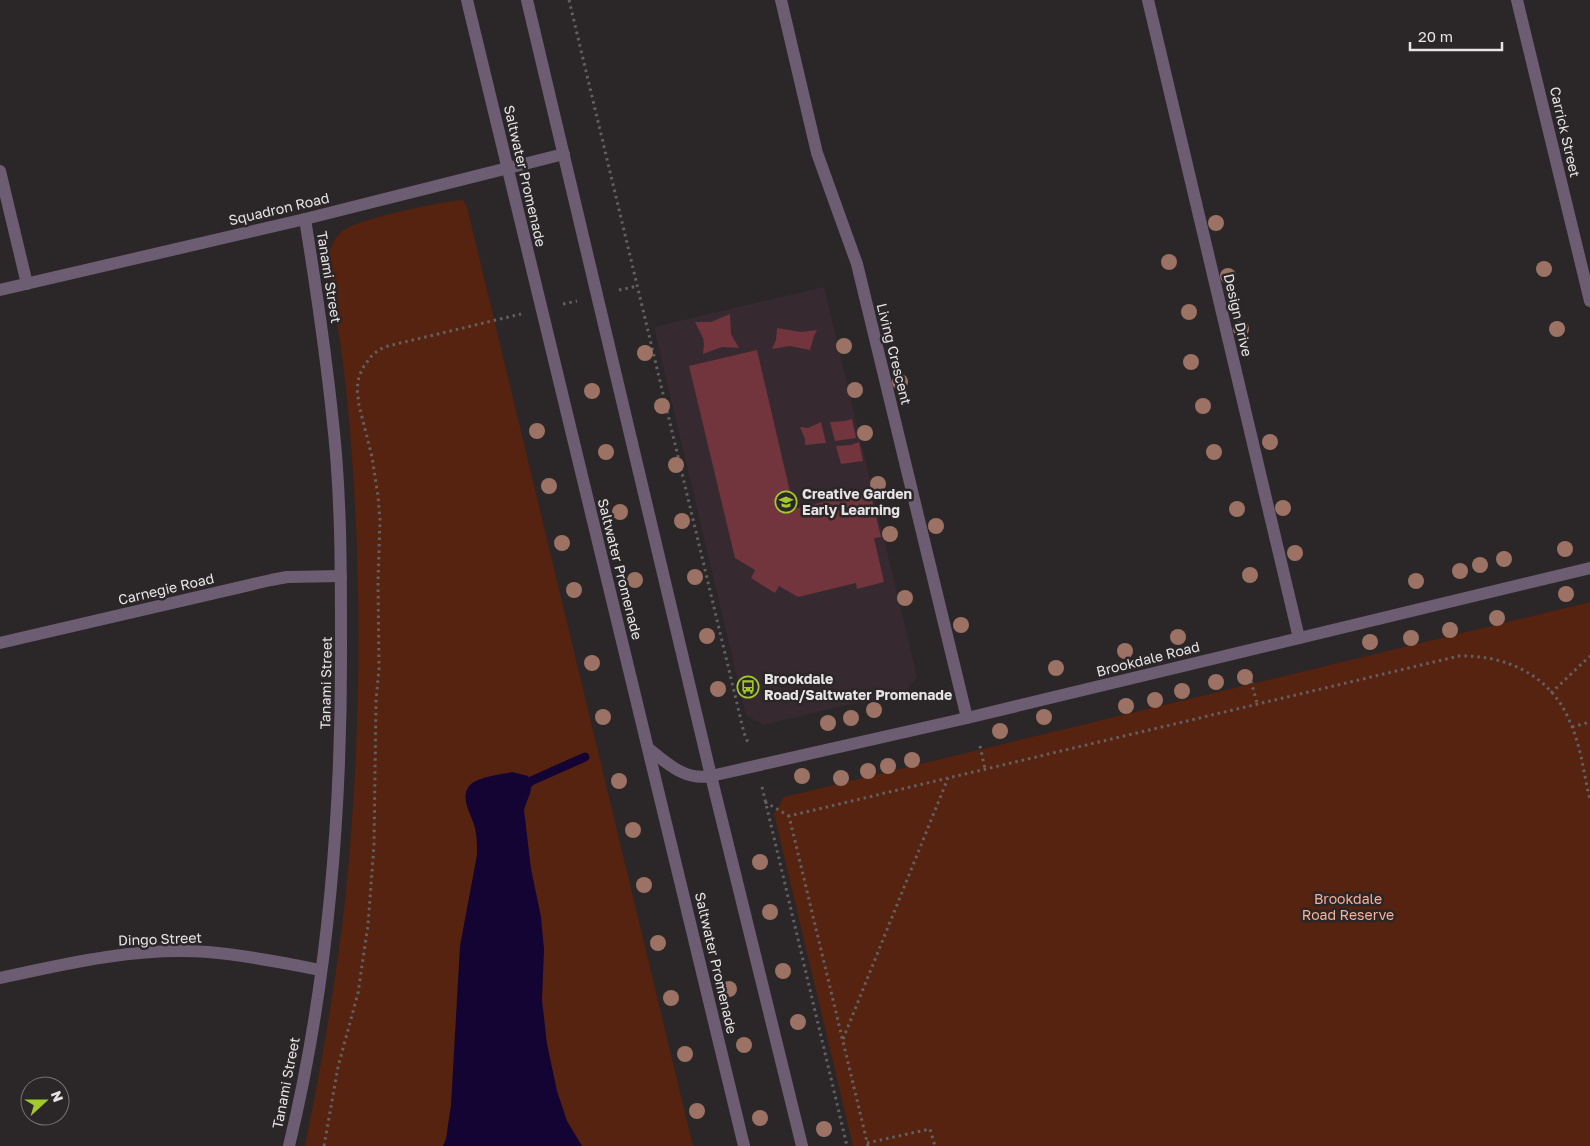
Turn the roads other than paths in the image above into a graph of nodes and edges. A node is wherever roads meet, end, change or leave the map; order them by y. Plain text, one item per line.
1 (467, 0) edge
2 (527, 0) edge
3 (781, 0) edge
4 (1148, 0) edge
5 (1517, 0) edge
6 (564, 154) junction
7 (508, 168) junction
8 (0, 171) edge
9 (304, 219) junction
10 (27, 284) junction
11 (0, 290) edge
12 (1590, 301) edge
13 (1590, 568) edge
14 (341, 576) junction
15 (1299, 638) junction
16 (0, 643) edge
17 (967, 718) junction
18 (649, 749) junction
19 (711, 776) junction
20 (321, 970) junction
21 (0, 978) edge
22 (289, 1146) edge
23 (744, 1146) edge
24 (802, 1146) edge

1 - 7 street, Saltwater Promenade
2 - 6 street
3 - 17 street, Living Crescent
4 - 15 street, Design Drive
5 - 12 street, Carrick Street
6 - 7 street, Squadron Road
6 - 19 street
7 - 9 street, Squadron Road
7 - 18 street, Saltwater Promenade
8 - 10 street
9 - 10 street, Squadron Road
9 - 14 street, Tanami Street
10 - 11 street, Squadron Road
13 - 15 street, Brookdale Road
14 - 16 street, Carnegie Road
14 - 20 street, Tanami Street
15 - 17 street, Brookdale Road
17 - 19 street, Brookdale Road
18 - 19 street, Brookdale Road
18 - 23 street, Saltwater Promenade
19 - 24 street
20 - 21 street, Dingo Street
20 - 22 street, Tanami Street

